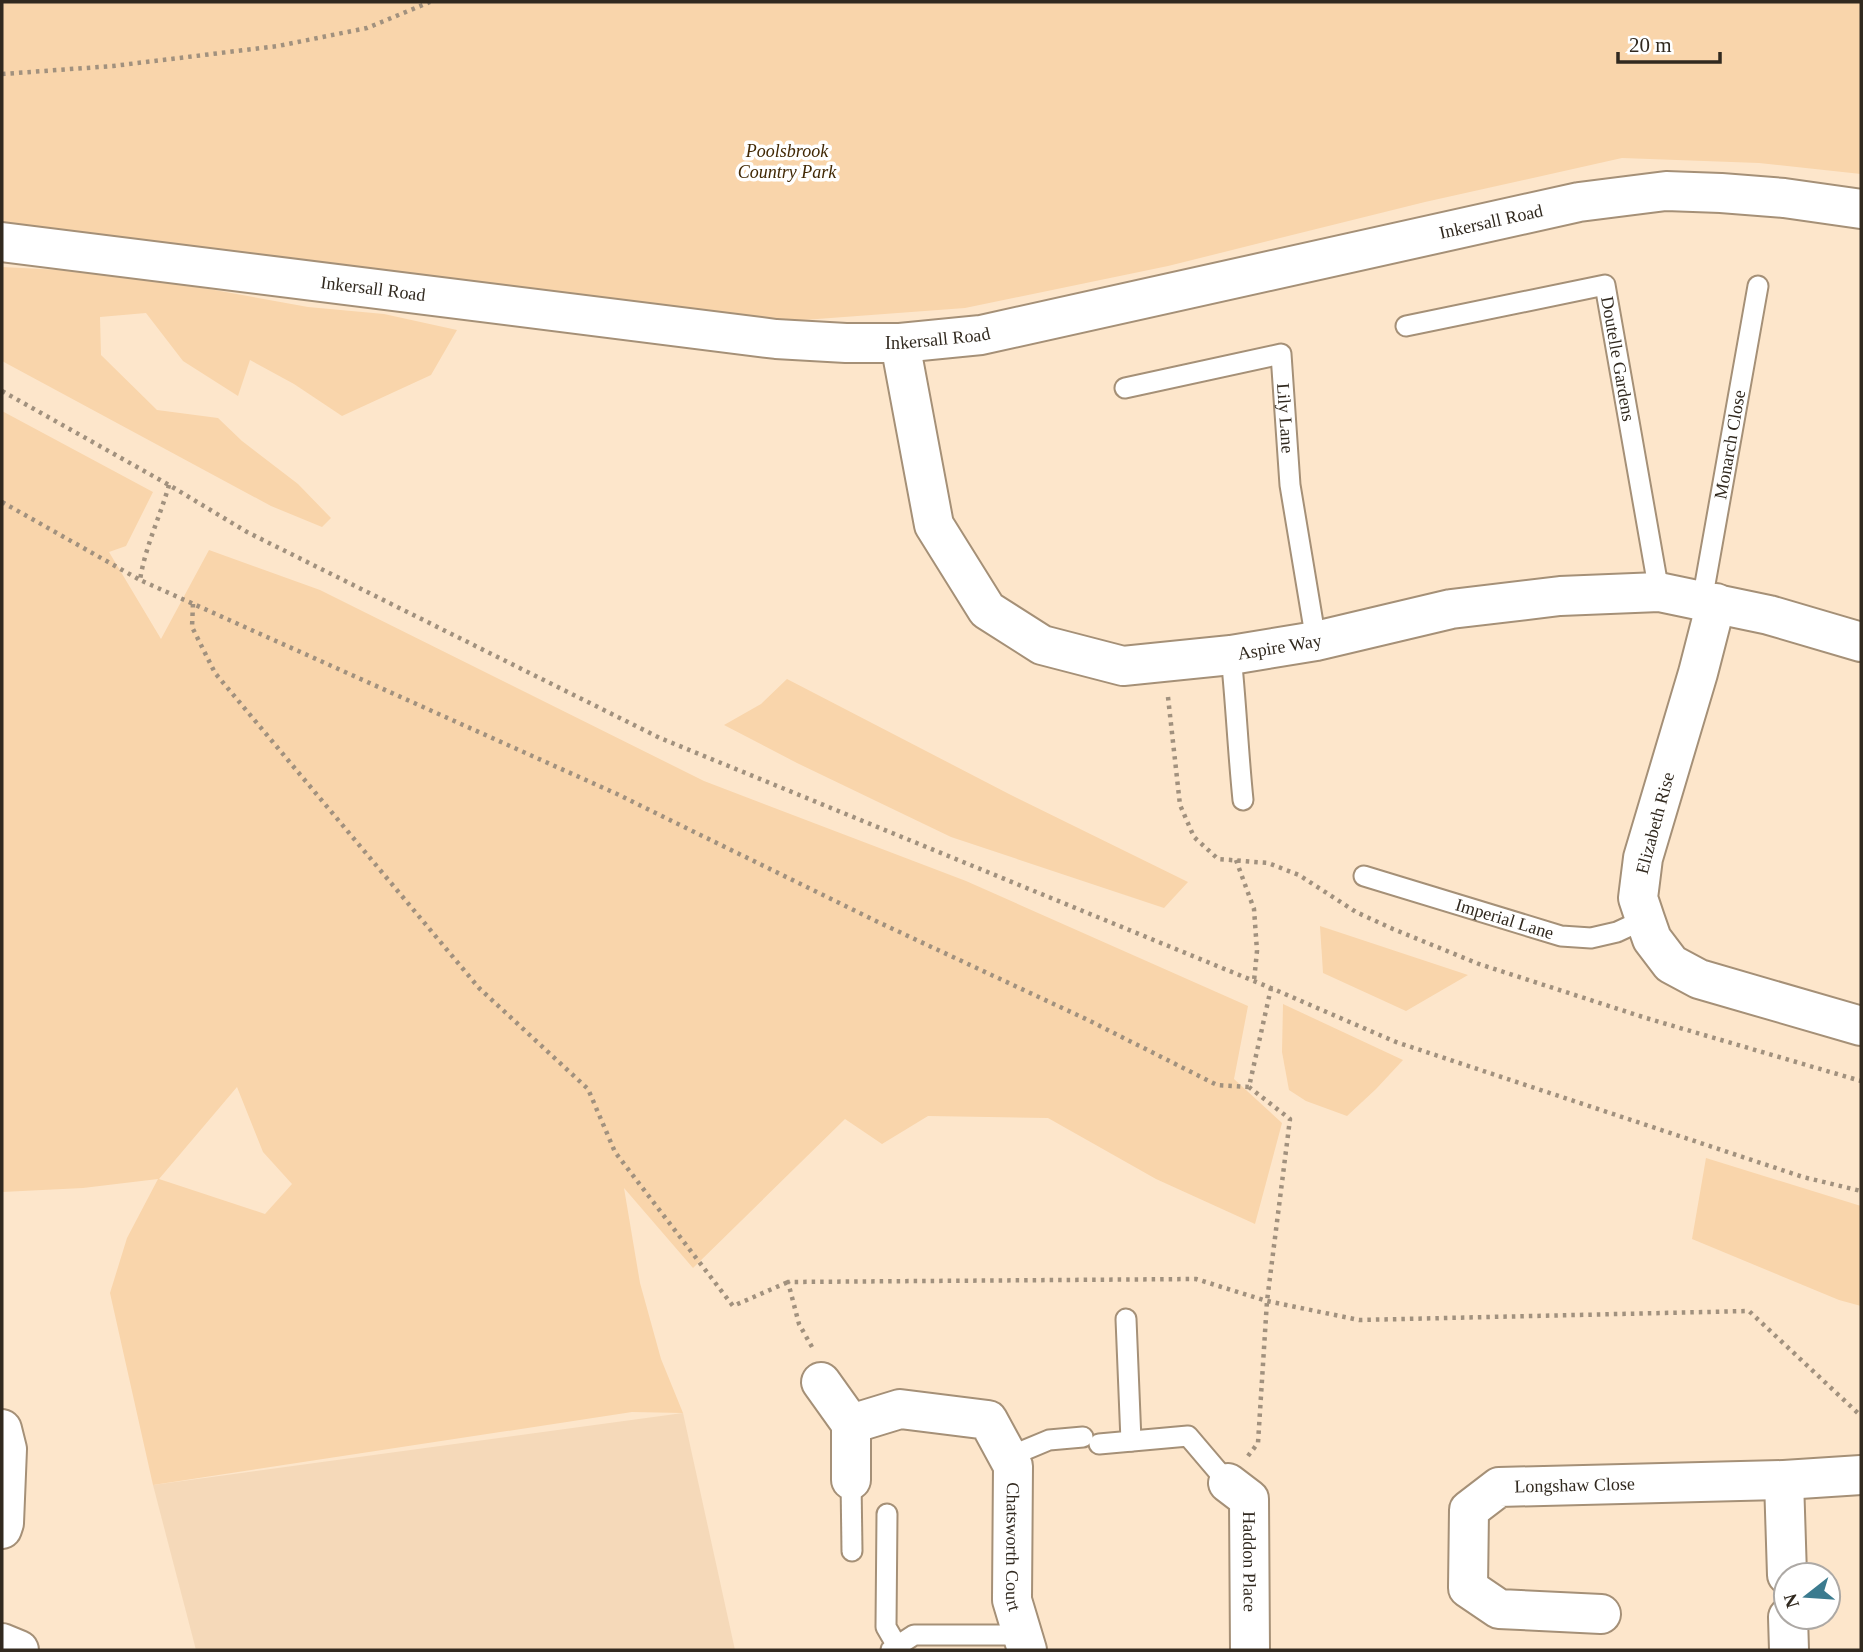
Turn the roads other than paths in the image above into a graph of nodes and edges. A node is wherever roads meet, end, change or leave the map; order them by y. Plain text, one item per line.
1 (1861, 209) edge
2 (2, 242) edge
3 (1758, 286) dead end
4 (1406, 326) dead end
5 (900, 342) junction
6 (1125, 388) dead end
7 (1659, 592) junction
8 (1709, 602) junction
9 (1316, 640) junction
10 (1861, 642) edge
11 (1231, 655) junction
12 (1242, 800) dead end
13 (1364, 876) dead end
14 (1645, 919) junction
15 (1861, 1026) edge
16 (1126, 1319) dead end
17 (821, 1382) dead end
18 (851, 1424) junction
19 (2, 1429) edge
20 (1131, 1441) junction
21 (1008, 1457) junction
22 (1861, 1475) edge
23 (851, 1480) joint
24 (1784, 1480) junction
25 (1228, 1483) joint
26 (887, 1514) dead end
27 (2, 1529) edge
28 (852, 1550) dead end
29 (1787, 1561) edge
30 (1601, 1614) dead end
31 (1788, 1631) edge
32 (1025, 1642) edge
33 (2, 1643) edge
34 (894, 1648) edge
35 (19, 1650) edge
36 (1250, 1650) edge
37 (1789, 1650) edge

1 - 5 street, Inkersall Road
2 - 5 street, Inkersall Road
3 - 8 lane, Monarch Close
4 - 7 lane, Doutelle Gardens
5 - 11 street, Aspire Way
6 - 9 lane, Lily Lane
7 - 8 street, Aspire Way
7 - 9 street, Aspire Way
8 - 10 street, Aspire Way
8 - 14 street, Elizabeth Rise
9 - 11 street, Aspire Way
11 - 12 lane
13 - 14 lane, Imperial Lane
14 - 15 street, Elizabeth Rise
16 - 20 lane
17 - 18 street
18 - 21 street, Chatsworth Court
18 - 23 street
19 - 27 street
20 - 21 lane
20 - 25 lane
21 - 32 street, Chatsworth Court
22 - 24 street, Longshaw Close
23 - 28 lane
24 - 29 street
24 - 30 street, Longshaw Close
25 - 36 street, Haddon Place
26 - 34 lane
31 - 37 street
32 - 34 lane
33 - 35 street

